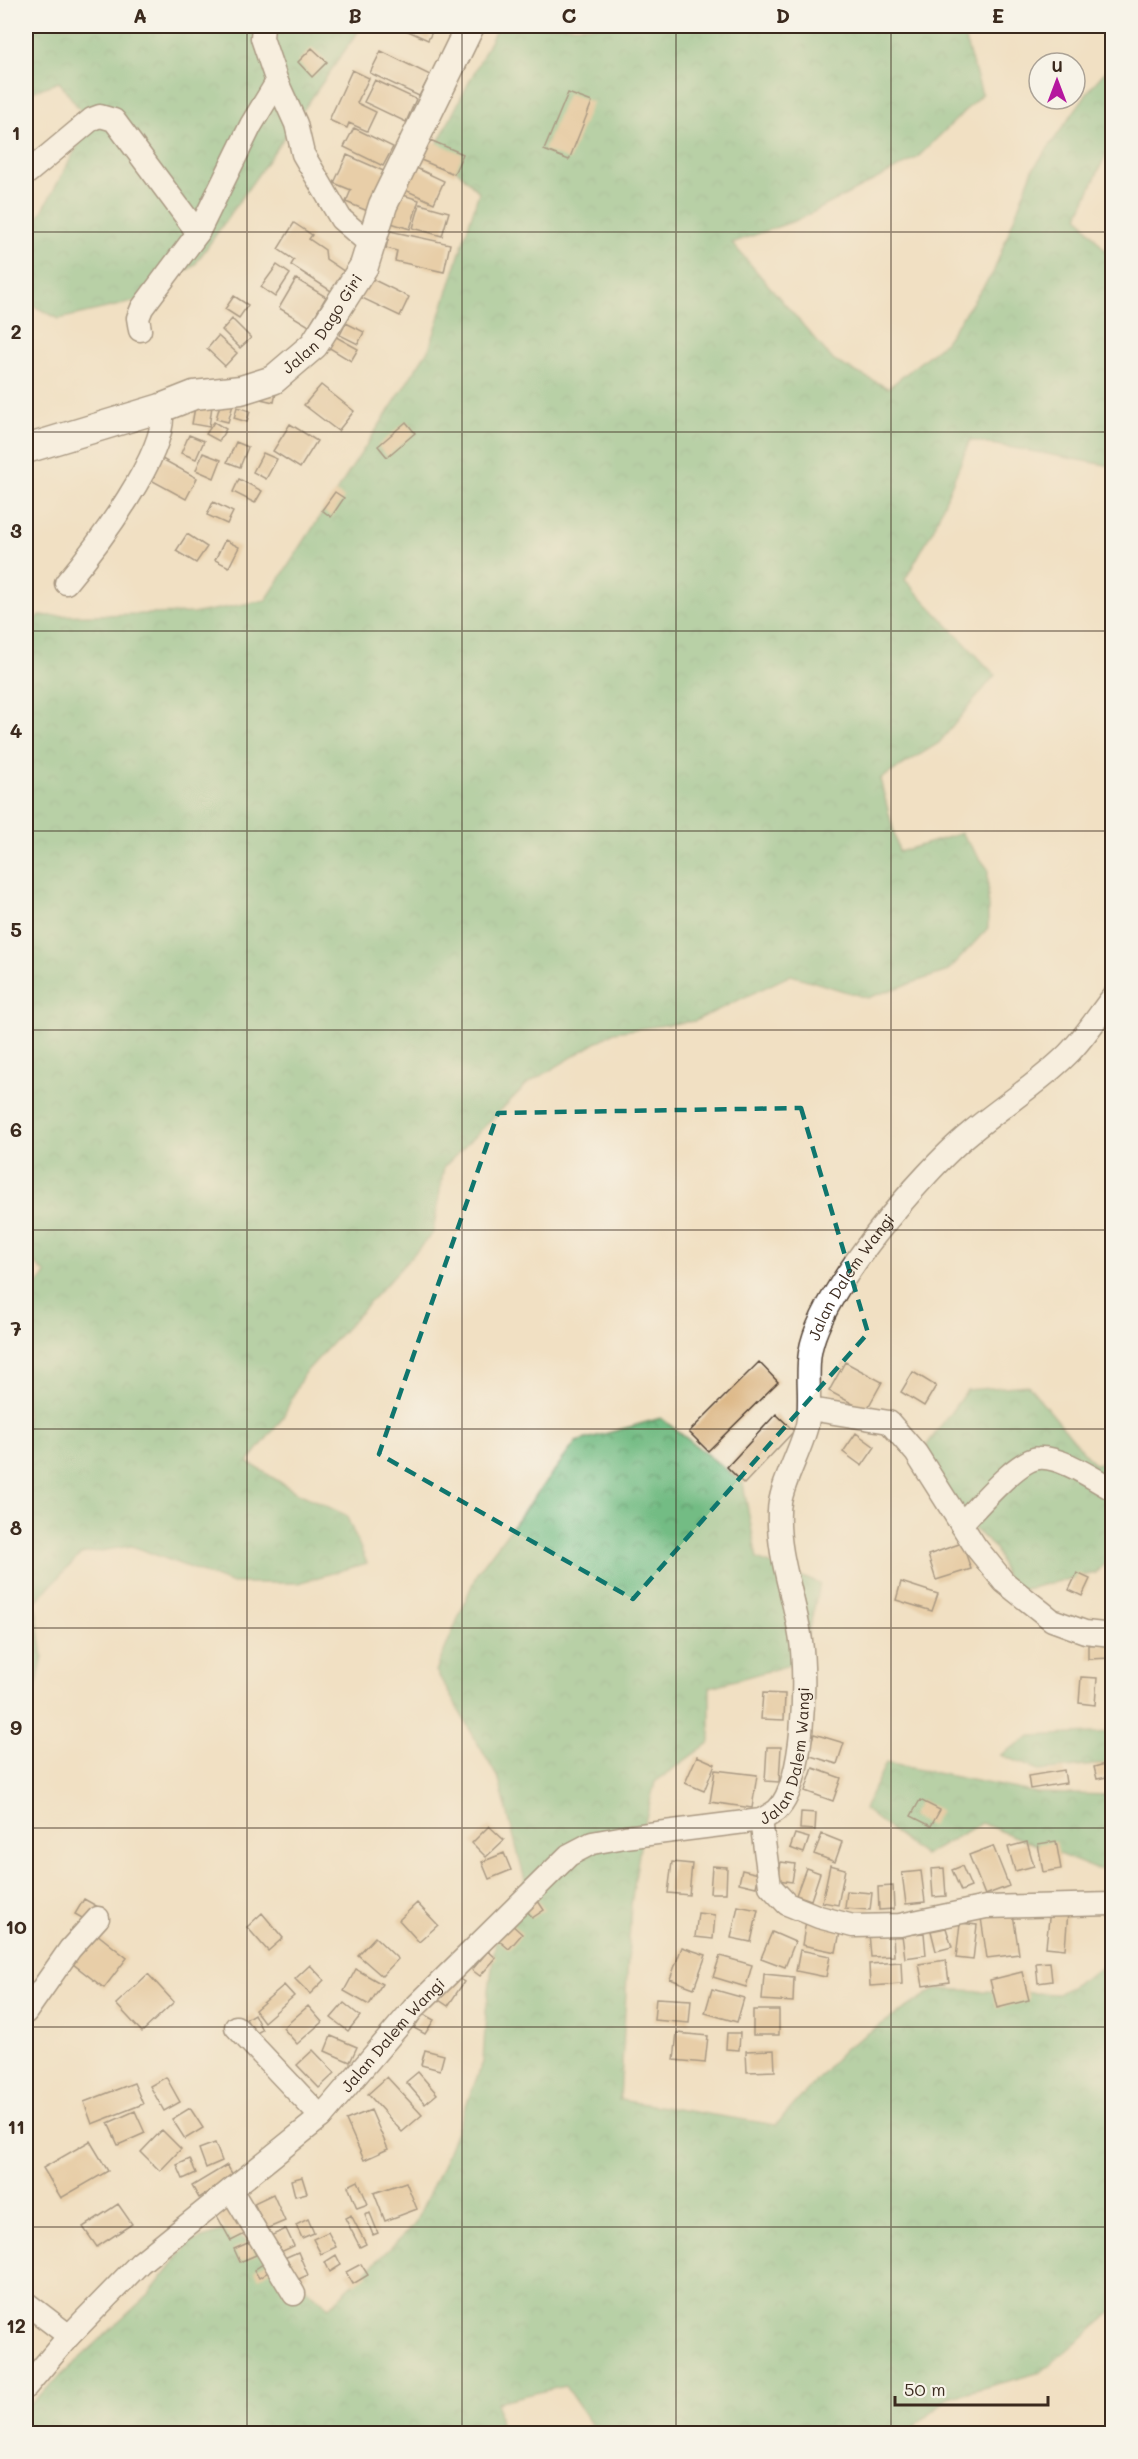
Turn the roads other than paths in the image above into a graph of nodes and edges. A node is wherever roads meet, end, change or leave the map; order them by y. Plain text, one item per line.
1 (263, 26) edge
2 (470, 26) edge
3 (277, 82) junction
4 (26, 174) edge
5 (198, 233) junction
6 (370, 245) junction
7 (140, 330) dead end
8 (161, 408) junction
9 (26, 448) edge
10 (66, 583) dead end
11 (1113, 998) edge
12 (810, 1409) junction
13 (1113, 1489) edge
14 (961, 1524) junction
15 (1113, 1635) edge
16 (760, 1820) junction
17 (1113, 1904) edge
18 (98, 1918) dead end
19 (26, 2012) edge
20 (236, 2027) dead end
21 (321, 2117) junction
22 (231, 2190) junction
23 (294, 2294) dead end
24 (26, 2303) edge
25 (69, 2336) junction
26 (26, 2387) edge

1 - 3 street
2 - 6 main road, Jalan Dago Giri
3 - 5 street
3 - 6 street
4 - 5 street
5 - 7 street
6 - 8 main road, Jalan Dago Giri
8 - 9 main road, Jalan Dago Giri
8 - 10 street
11 - 12 street, Jalan Dalem Wangi
12 - 14 street
12 - 16 street, Jalan Dalem Wangi
13 - 14 street
14 - 15 street
16 - 17 street
16 - 21 street, Jalan Dalem Wangi
18 - 19 street
20 - 21 street
21 - 22 street, Jalan Dalem Wangi
22 - 23 street
22 - 25 street, Jalan Dalem Wangi
24 - 25 street
25 - 26 street, Jalan Dalem Wangi

